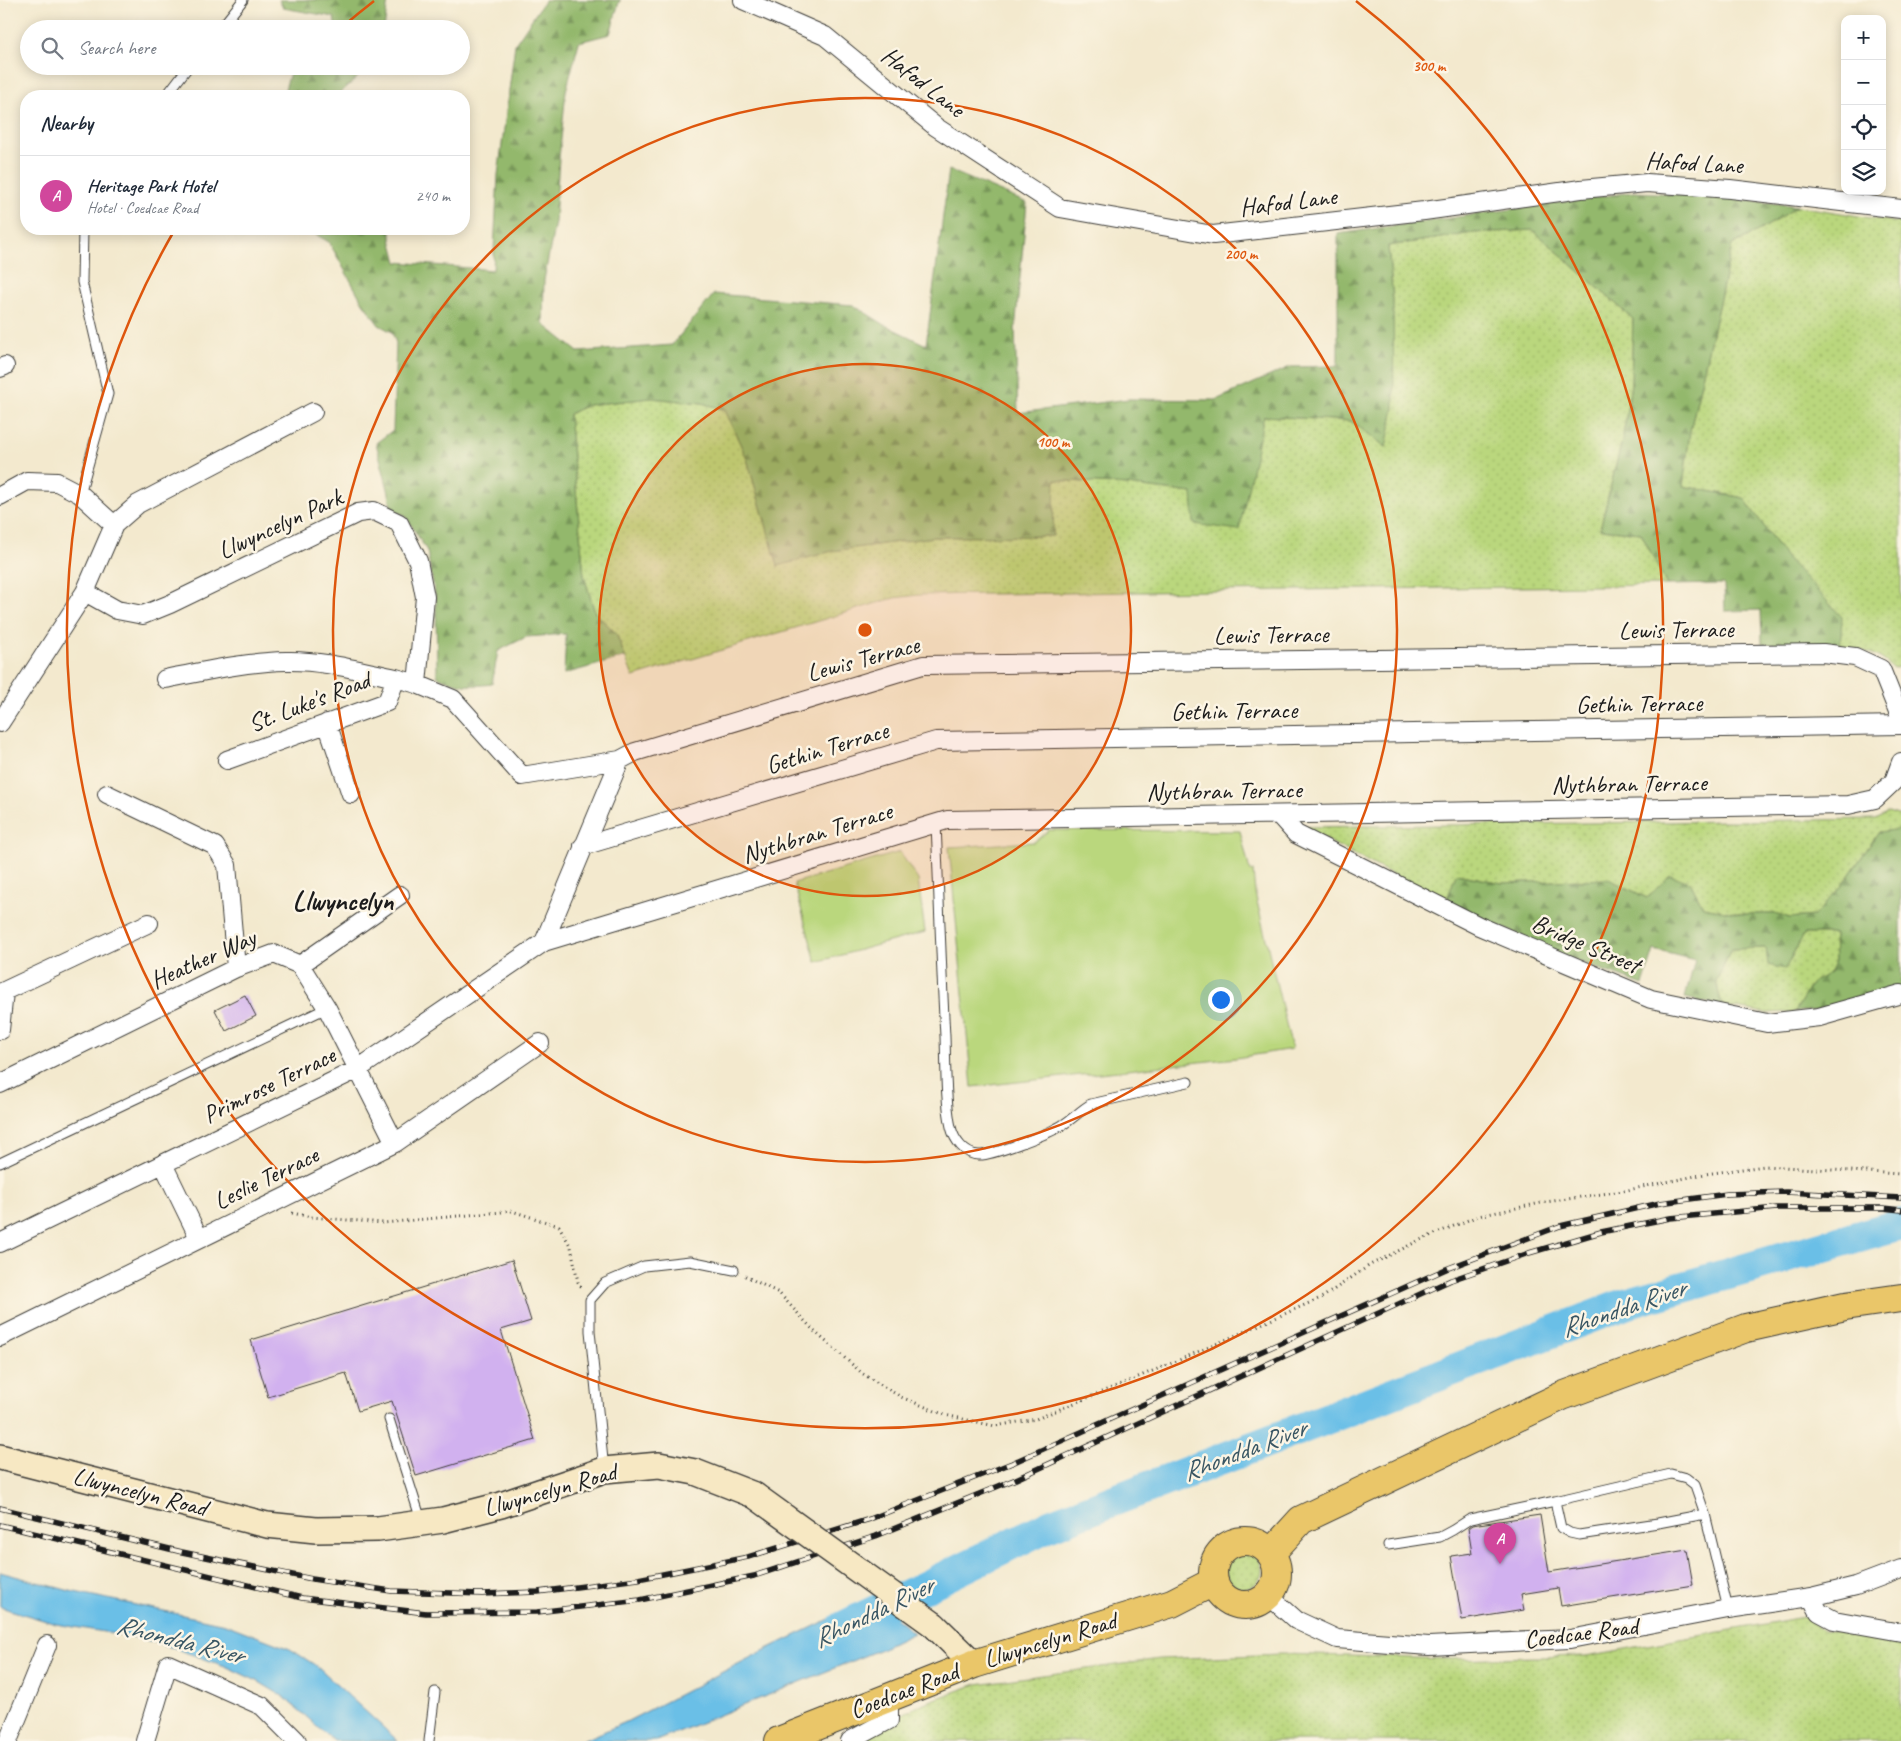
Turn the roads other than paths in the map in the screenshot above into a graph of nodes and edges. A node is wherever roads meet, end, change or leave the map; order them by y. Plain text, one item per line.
1 (243, 0) edge
2 (743, 0) edge
3 (227, 20) edge
4 (182, 75) edge
5 (171, 90) edge
6 (1901, 209) edge
7 (83, 235) edge
8 (314, 412) dead end
9 (80, 494) junction
10 (0, 496) edge
11 (114, 525) junction
12 (85, 592) junction
13 (396, 678) junction
14 (165, 679) dead end
15 (417, 684) junction
16 (1901, 719) edge
17 (0, 723) edge
18 (327, 723) junction
19 (1901, 725) edge
20 (227, 760) dead end
21 (620, 760) junction
22 (1901, 762) edge
23 (107, 794) dead end
24 (351, 794) dead end
25 (1278, 815) junction
26 (936, 823) junction
27 (583, 846) junction
28 (400, 895) dead end
29 (149, 923) dead end
30 (544, 942) junction
31 (300, 965) junction
32 (236, 968) junction
33 (2, 993) edge
34 (1901, 994) edge
35 (328, 1008) junction
36 (0, 1030) edge
37 (540, 1043) dead end
38 (358, 1069) junction
39 (1188, 1082) dead end
40 (0, 1084) edge
41 (395, 1143) junction
42 (0, 1163) edge
43 (163, 1164) junction
44 (200, 1238) junction
45 (0, 1243) edge
46 (734, 1270) road end
47 (1901, 1298) edge
48 (0, 1337) edge
49 (389, 1419) dead end
50 (0, 1457) edge
51 (604, 1470) junction
52 (1555, 1501) junction
53 (1705, 1514) junction
54 (422, 1523) junction
55 (1388, 1545) dead end
56 (1271, 1553) junction
57 (1901, 1569) edge
58 (1213, 1582) junction
59 (1268, 1595) junction
60 (1810, 1597) junction
61 (1728, 1609) junction
62 (1901, 1632) edge
63 (47, 1645) dead end
64 (974, 1664) junction
65 (435, 1692) dead end
66 (890, 1696) junction
67 (296, 1740) edge
68 (8, 1741) edge
69 (145, 1741) edge
70 (430, 1741) edge
71 (779, 1741) edge
72 (850, 1741) edge

1 - 3 lane
2 - 6 street, Hafod Lane
4 - 5 lane
7 - 9 lane
8 - 11 street
9 - 10 street
9 - 11 street
11 - 12 street
12 - 15 street, Llwyncelyn Park
12 - 17 street
13 - 14 street, St. Luke's Road
13 - 15 street, St. Luke's Road
13 - 18 street, St. Luke's Road
15 - 21 street, St. Luke's Road
16 - 21 street, Lewis Terrace
18 - 20 street, St. Luke's Road
18 - 24 street
19 - 27 street, Gethin Terrace
21 - 27 street
22 - 25 street, Nythbran Terrace
23 - 32 street
25 - 26 street, Nythbran Terrace
25 - 34 street, Bridge Street
26 - 30 street, Nythbran Terrace
26 - 39 lane
27 - 30 street
28 - 31 street
29 - 33 street
30 - 38 street, Primrose Terrace
31 - 32 street, Heather Way
31 - 35 street
32 - 40 street, Heather Way
33 - 36 street
35 - 38 street
35 - 42 lane
37 - 41 street, Leslie Terrace
38 - 41 street
38 - 43 street, Primrose Terrace
41 - 44 street, Leslie Terrace
43 - 44 street
43 - 45 street, Primrose Terrace
44 - 48 street, Leslie Terrace
46 - 51 lane
47 - 56 main road
49 - 54 lane
50 - 54 main road, Llwyncelyn Road
51 - 54 main road, Llwyncelyn Road
51 - 64 main road, Llwyncelyn Road, bridge
52 - 53 lane
52 - 53 lane
52 - 55 lane
53 - 61 lane
56 - 58 main road
56 - 59 main road
57 - 60 street, Coedcae Road
58 - 59 main road
58 - 64 main road, Llwyncelyn Road
59 - 61 street, Coedcae Road
60 - 61 street, Coedcae Road
60 - 62 street
63 - 68 street
64 - 66 main road, Coedcae Road
65 - 70 lane
66 - 71 main road, Coedcae Road
66 - 72 street
67 - 69 street

